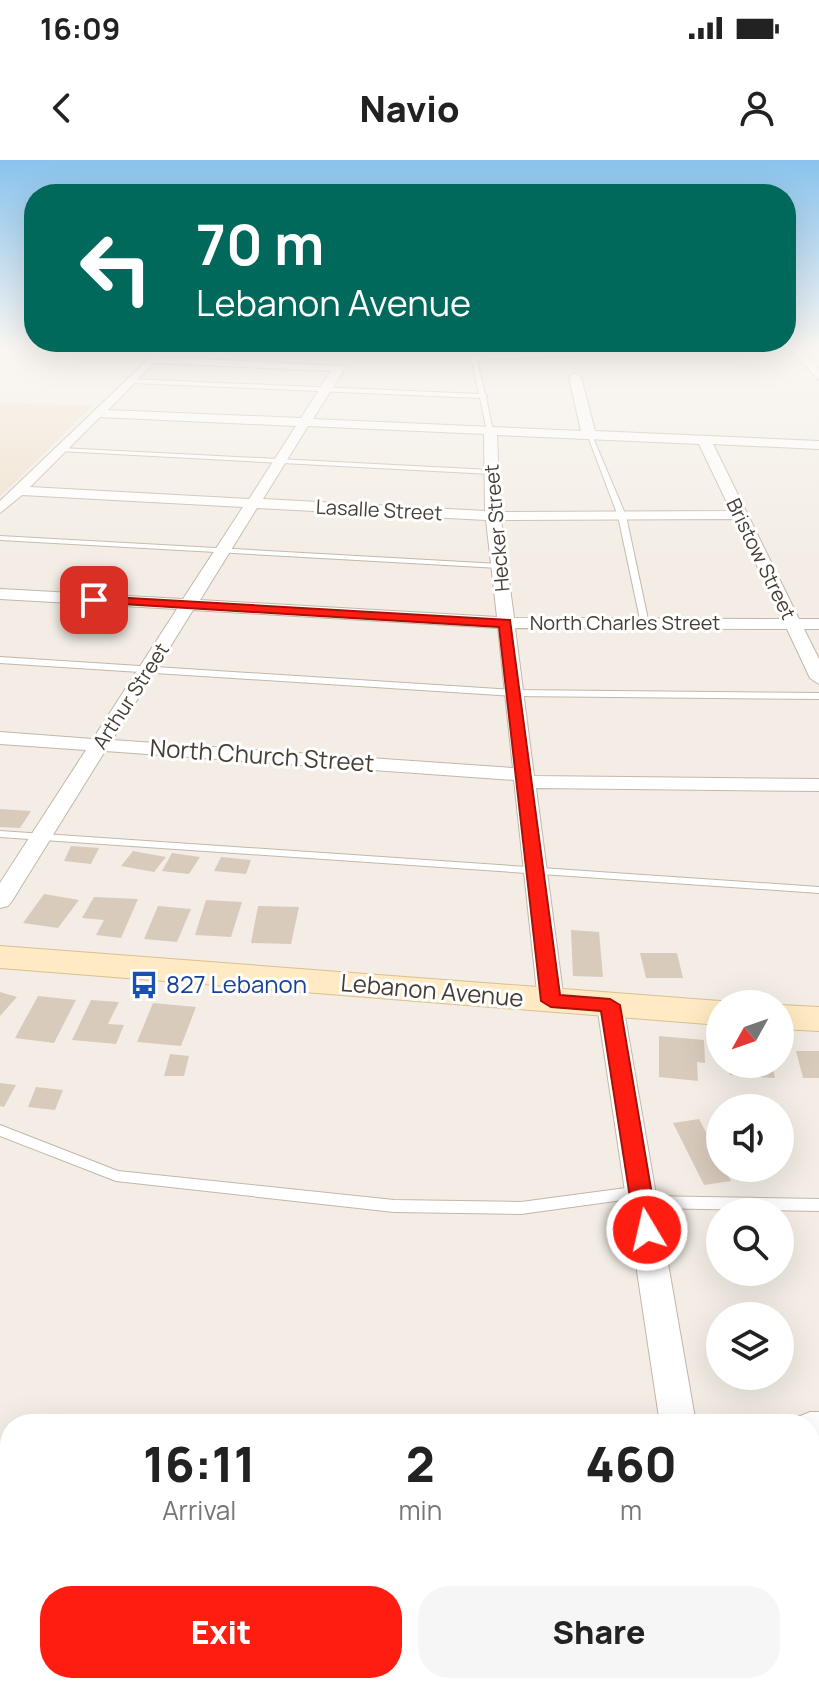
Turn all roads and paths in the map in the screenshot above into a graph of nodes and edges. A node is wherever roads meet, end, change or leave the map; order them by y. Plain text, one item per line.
1 (93, 418) edge
2 (203, 418) edge
3 (308, 418) edge
4 (488, 418) edge
5 (585, 418) edge
6 (305, 422) junction
7 (490, 431) junction
8 (589, 435) junction
9 (704, 440) junction
10 (819, 445) edge
11 (61, 450) junction
12 (280, 462) junction
13 (491, 472) junction
14 (19, 491) junction
15 (253, 504) junction
16 (0, 509) edge
17 (739, 515) junction
18 (493, 516) junction
19 (622, 516) junction
20 (0, 538) edge
21 (223, 550) junction
22 (499, 566) junction
23 (0, 594) edge
24 (189, 605) junction
25 (505, 623) junction
26 (645, 624) junction
27 (793, 624) junction
28 (819, 624) edge
29 (0, 660) edge
30 (148, 669) junction
31 (819, 678) edge
32 (513, 693) junction
33 (819, 696) edge
34 (0, 738) edge
35 (100, 745) junction
36 (525, 779) junction
37 (819, 785) edge
38 (0, 834) edge
39 (40, 837) junction
40 (535, 873) junction
41 (819, 890) edge
42 (0, 901) edge
43 (0, 957) edge
44 (551, 1001) junction
45 (610, 1005) junction
46 (706, 1012) edge
47 (794, 1018) edge
48 (819, 1019) edge
49 (0, 1130) edge
50 (641, 1197) junction
51 (819, 1205) edge
52 (676, 1414) edge

1 - 11 street
2 - 6 street
3 - 6 street, Arthur Street
4 - 7 lane, Hecker Street
5 - 8 street
6 - 7 street
6 - 12 street, Arthur Street
7 - 8 street
7 - 13 street, Hecker Street
8 - 9 street
8 - 19 lane
9 - 10 street
9 - 17 street, Bristow Street
11 - 12 lane
11 - 14 street
12 - 13 lane
12 - 15 street, Arthur Street
13 - 18 street, Hecker Street
14 - 15 street, Lasalle Street
14 - 16 street
15 - 18 street, Lasalle Street
15 - 21 street, Arthur Street
17 - 19 street, Lasalle Street
17 - 27 street, Bristow Street
18 - 19 street, Lasalle Street
18 - 22 street, Hecker Street
19 - 26 lane
20 - 21 lane
21 - 22 lane
21 - 24 street, Arthur Street
22 - 25 street, Hecker Street
23 - 24 street, North Charles Street
24 - 25 street, North Charles Street
24 - 30 street, Arthur Street
25 - 26 street, North Charles Street
25 - 32 street, Hecker Street
26 - 27 street, North Charles Street
27 - 28 street, North Charles Street
27 - 31 street, Bristow Street
29 - 30 lane
30 - 32 lane
30 - 35 street, Arthur Street
32 - 33 lane
32 - 36 street, Hecker Street
34 - 35 street, North Church Street
35 - 36 street, North Church Street
35 - 39 street, Arthur Street
36 - 37 street, North Church Street
36 - 40 street, Hecker Street
38 - 39 lane
39 - 40 lane
39 - 42 street, Arthur Street
40 - 41 lane
40 - 44 street, Hecker Street
43 - 44 main road, Lebanon Avenue
44 - 45 main road, Lebanon Avenue
45 - 46 main road, Lebanon Avenue
45 - 50 street
47 - 48 main road
49 - 50 lane
50 - 51 lane
50 - 52 street

